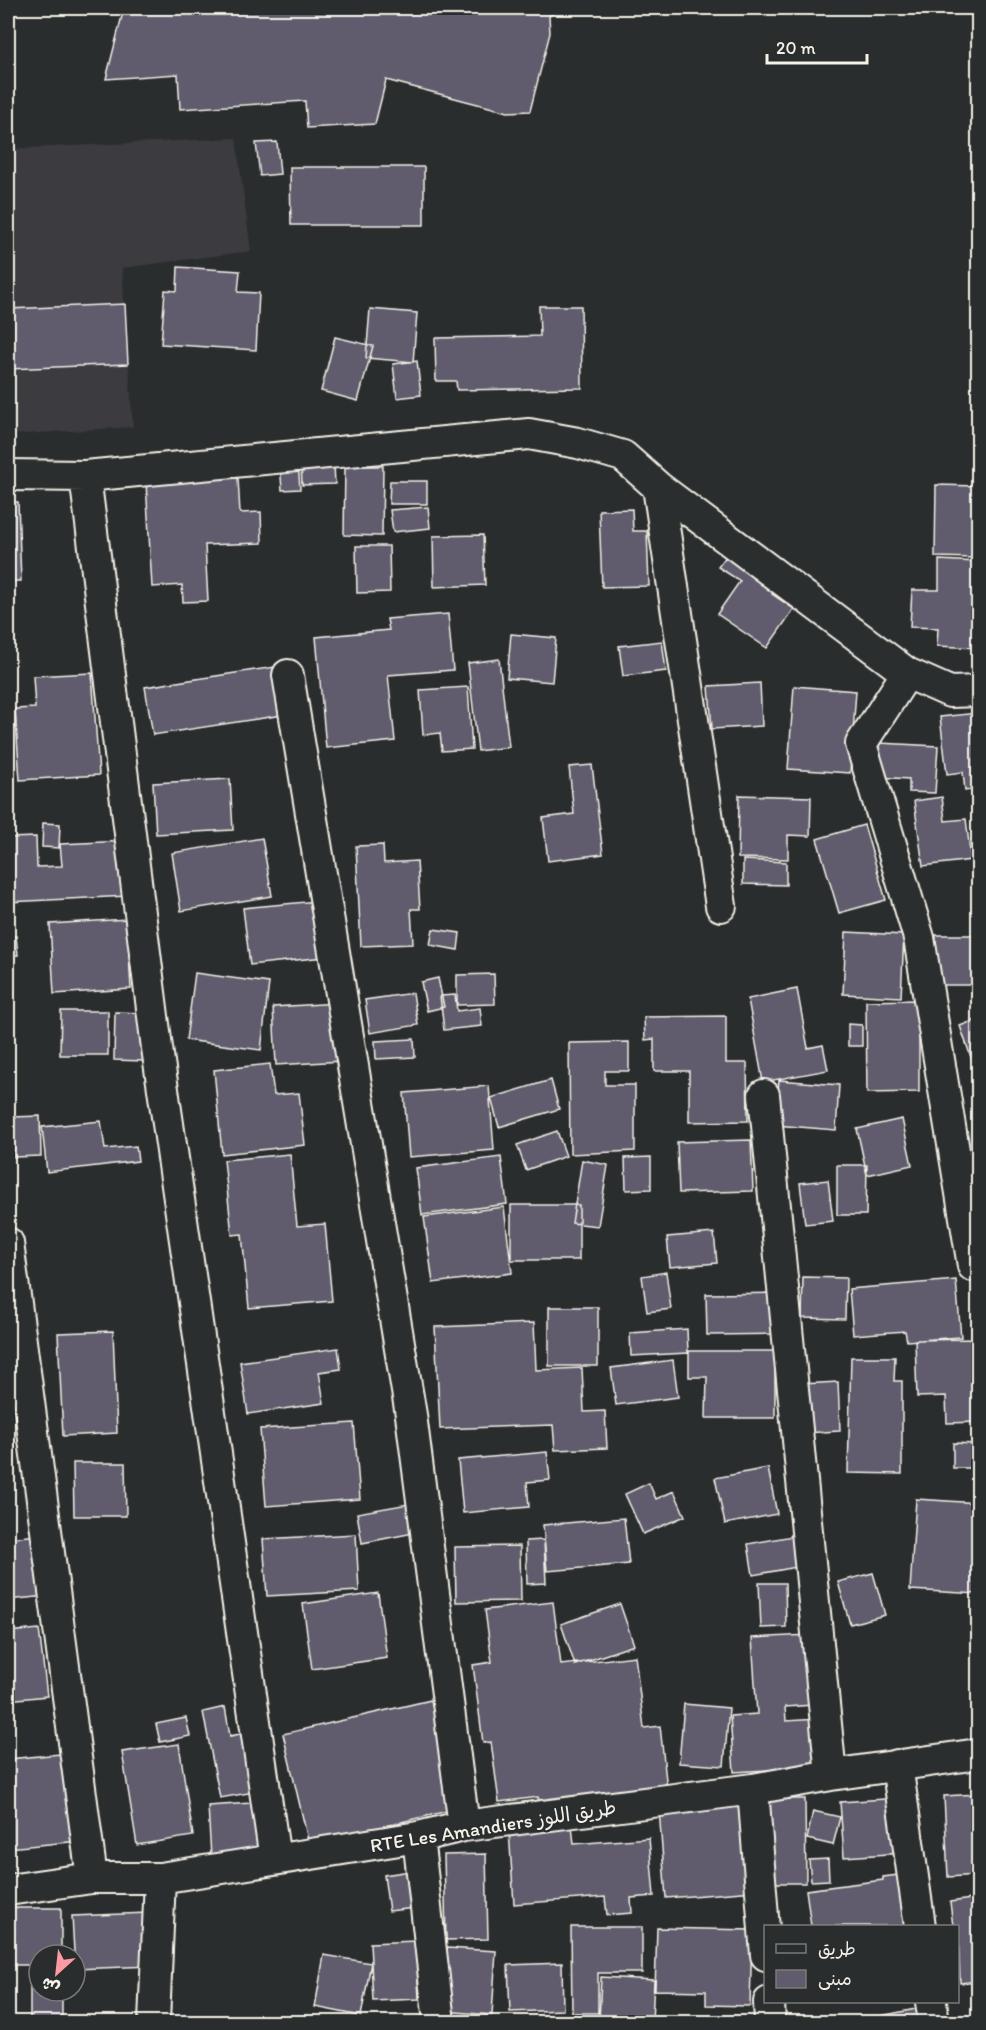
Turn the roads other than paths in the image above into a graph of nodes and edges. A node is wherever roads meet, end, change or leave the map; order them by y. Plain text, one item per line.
1 (8, 475) edge
2 (85, 476) junction
3 (658, 487) junction
4 (907, 673) junction
5 (288, 675) dead end
6 (978, 691) edge
7 (721, 906) dead end
8 (764, 1095) dead end
9 (8, 1243) edge
10 (973, 1266) dead end
11 (978, 1754) edge
12 (897, 1765) junction
13 (831, 1774) junction
14 (753, 1789) junction
15 (464, 1826) junction
16 (418, 1837) junction
17 (275, 1858) junction
18 (92, 1878) junction
19 (160, 1878) junction
20 (8, 1890) edge
21 (920, 1925) edge
22 (764, 1941) edge
23 (769, 2003) edge
24 (931, 2003) edge
25 (154, 2022) edge
26 (439, 2022) edge
27 (770, 2022) edge
28 (934, 2022) edge

1 - 2 street
2 - 3 street
2 - 17 street
3 - 4 street
3 - 7 street
4 - 6 street
4 - 10 street
5 - 15 street
8 - 13 street
9 - 18 street
11 - 12 street, RTE Les Amandiers طريق اللوز
12 - 13 street, RTE Les Amandiers طريق اللوز
12 - 21 street
13 - 14 street, RTE Les Amandiers طريق اللوز
14 - 15 street, RTE Les Amandiers طريق اللوز
14 - 22 street
15 - 16 street, RTE Les Amandiers طريق اللوز
16 - 17 street, RTE Les Amandiers طريق اللوز
16 - 26 street
17 - 19 street, RTE Les Amandiers طريق اللوز
18 - 19 street, RTE Les Amandiers طريق اللوز
18 - 20 street, RTE Les Amandiers طريق اللوز
19 - 25 street
23 - 27 street
24 - 28 street

